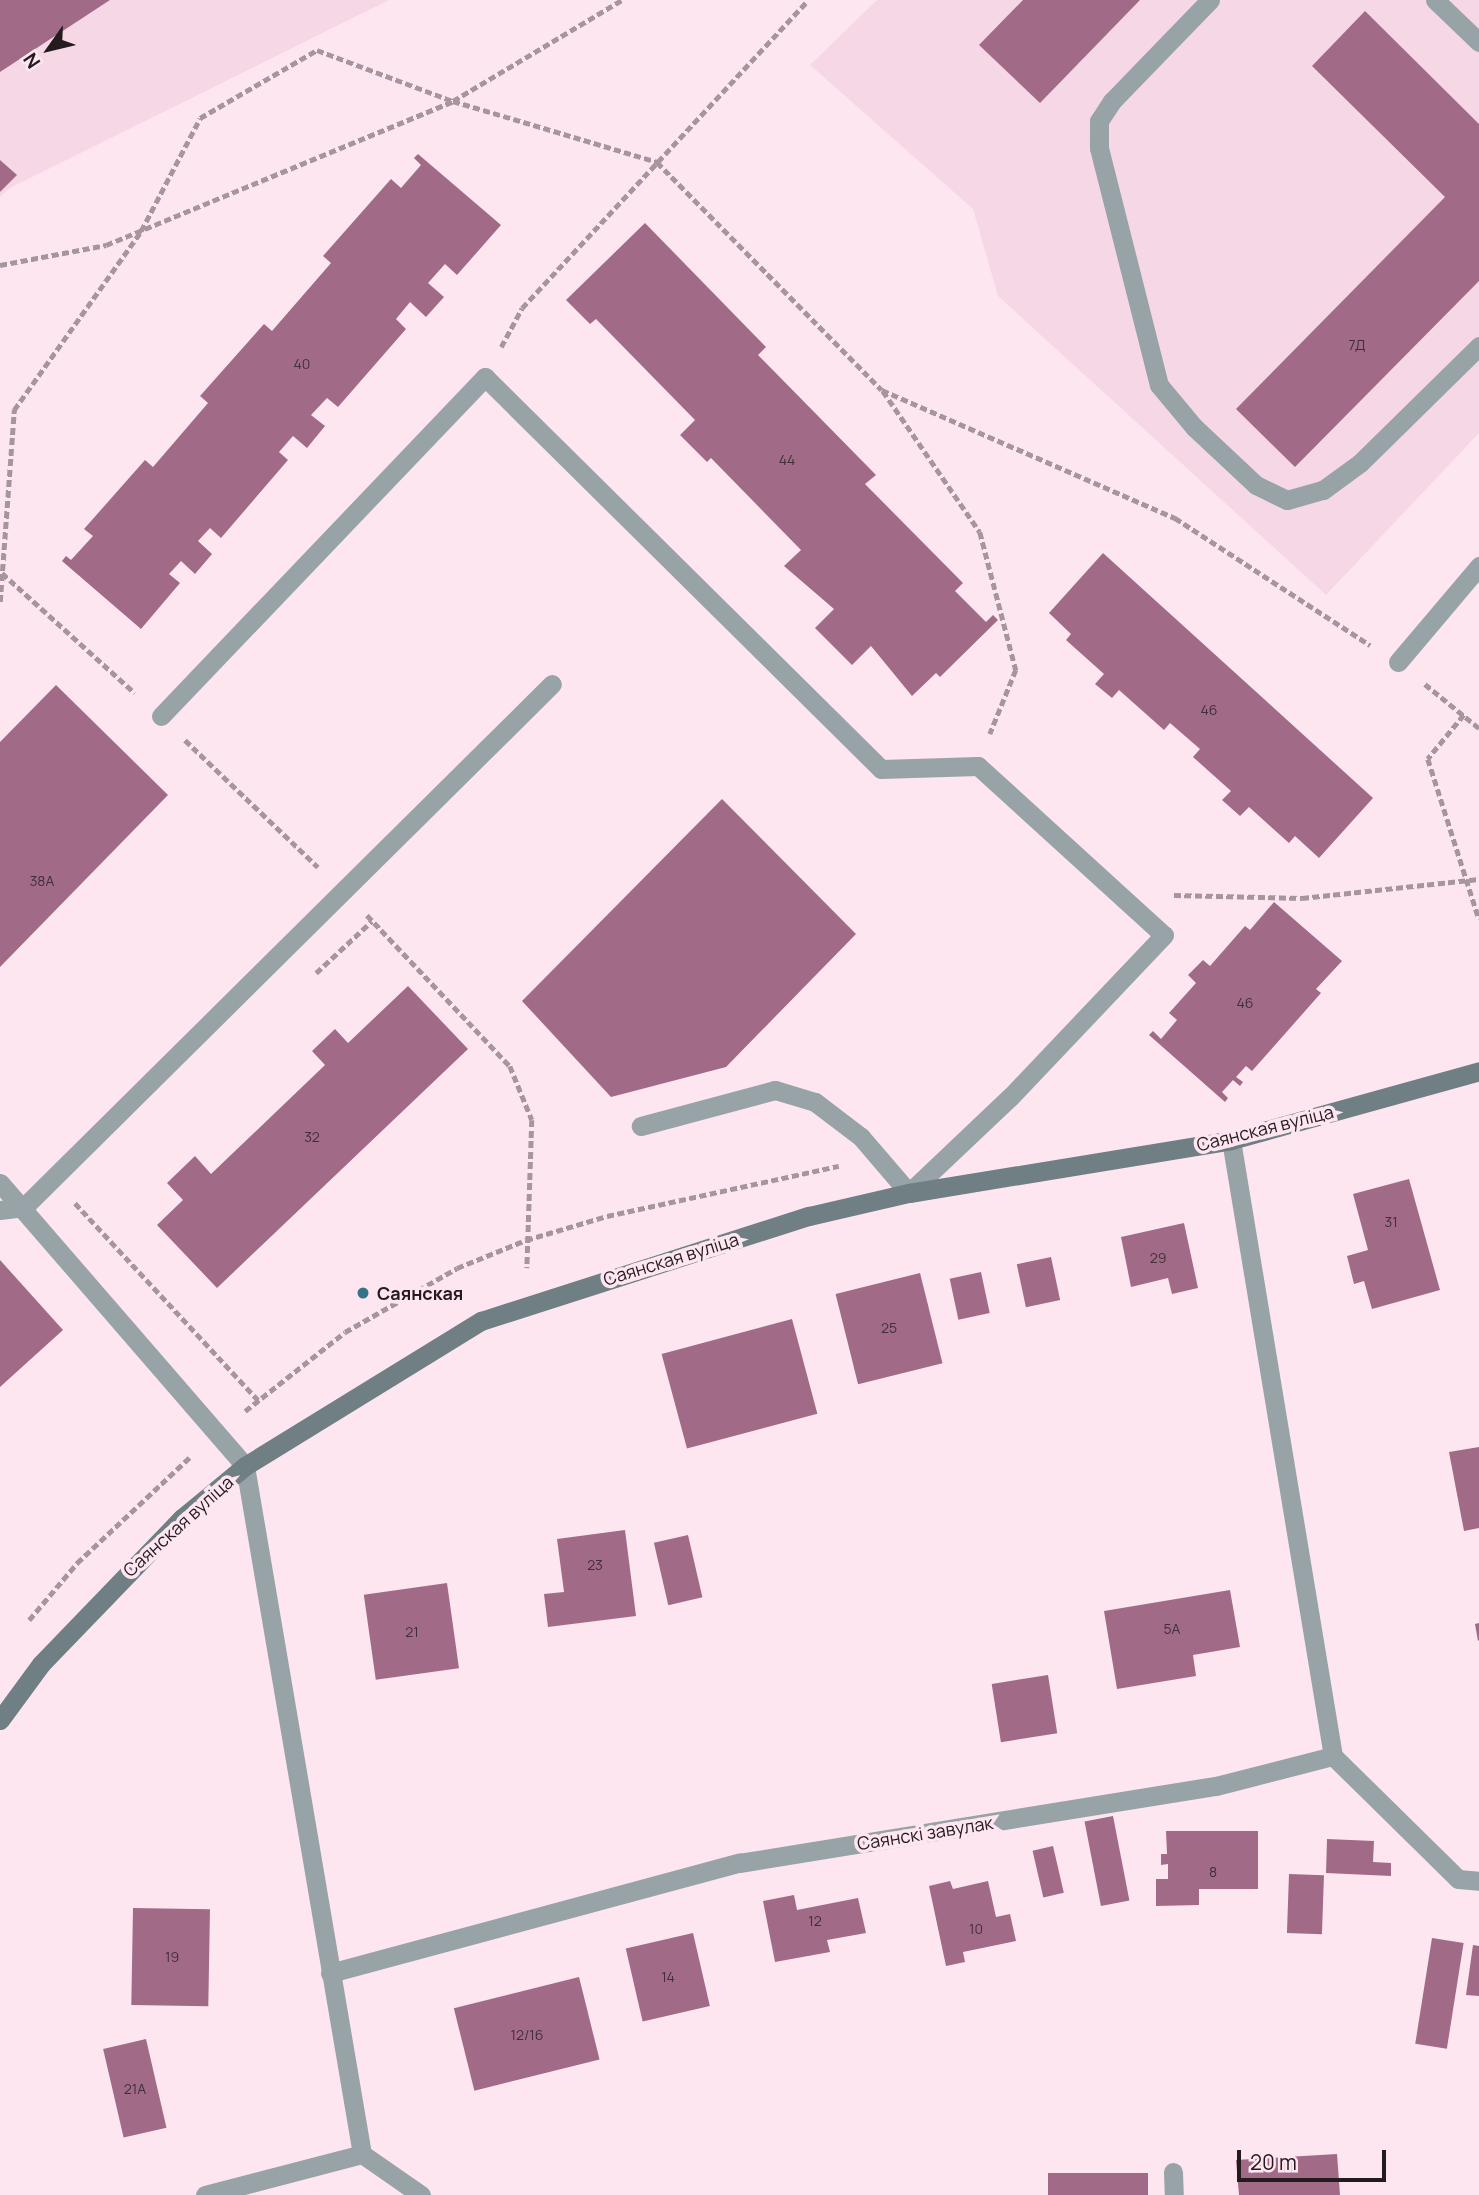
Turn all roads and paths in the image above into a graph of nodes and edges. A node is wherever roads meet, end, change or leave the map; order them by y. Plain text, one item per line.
1 (622, 0) edge
2 (808, 0) edge
3 (1210, 0) edge
4 (1435, 0) edge
5 (1479, 42) edge
6 (453, 101) junction
7 (657, 162) junction
8 (141, 231) junction
9 (0, 265) edge
10 (1479, 346) edge
11 (485, 377) junction
12 (882, 390) junction
13 (1479, 566) edge
14 (2, 573) edge
15 (0, 602) edge
16 (1398, 662) junction
17 (552, 684) dead end
18 (1464, 715) junction
19 (161, 716) junction
20 (1479, 728) edge
21 (978, 766) junction
22 (1479, 879) edge
23 (1467, 880) junction
24 (342, 890) junction
25 (1117, 893) junction
26 (1479, 919) edge
27 (372, 920) junction
28 (312, 976) dead end
29 (1479, 1071) edge
30 (641, 1126) dead end
31 (1231, 1140) junction
32 (0, 1183) edge
33 (82, 1191) dead end
34 (909, 1193) junction
35 (24, 1207) junction
36 (0, 1210) edge
37 (529, 1304) junction
38 (258, 1400) dead end
39 (245, 1466) junction
40 (0, 1720) edge
41 (1332, 1756) junction
42 (1479, 1881) edge
43 (330, 1973) junction
44 (362, 2154) junction
45 (1173, 2172) dead end
46 (205, 2195) edge
47 (421, 2195) edge
48 (1174, 2195) edge

1 - 6 path
2 - 7 path
3 - 10 street
4 - 5 street
6 - 7 path
6 - 8 path
6 - 8 path
7 - 11 path
7 - 12 path
8 - 9 path
8 - 14 path
11 - 19 street
11 - 21 street
12 - 16 path
12 - 21 path
13 - 16 street
14 - 15 path
14 - 19 path
16 - 18 path
17 - 24 street
18 - 20 path
18 - 23 path
19 - 24 path
21 - 25 street
22 - 23 path
23 - 25 path
23 - 26 path
24 - 27 path
24 - 35 street
25 - 34 street
27 - 28 path
27 - 37 path
29 - 31 main road, Саянская вуліца
30 - 34 street
31 - 34 main road, Саянская вуліца
31 - 41 street
32 - 35 street
33 - 38 path
34 - 37 main road, Саянская вуліца
35 - 36 street
35 - 39 street
37 - 39 main road, Саянская вуліца
39 - 40 main road, Саянская вуліца
39 - 43 street
41 - 42 street
41 - 43 street, Саянскі завулак
43 - 44 street
44 - 46 street
44 - 47 street
45 - 48 street

